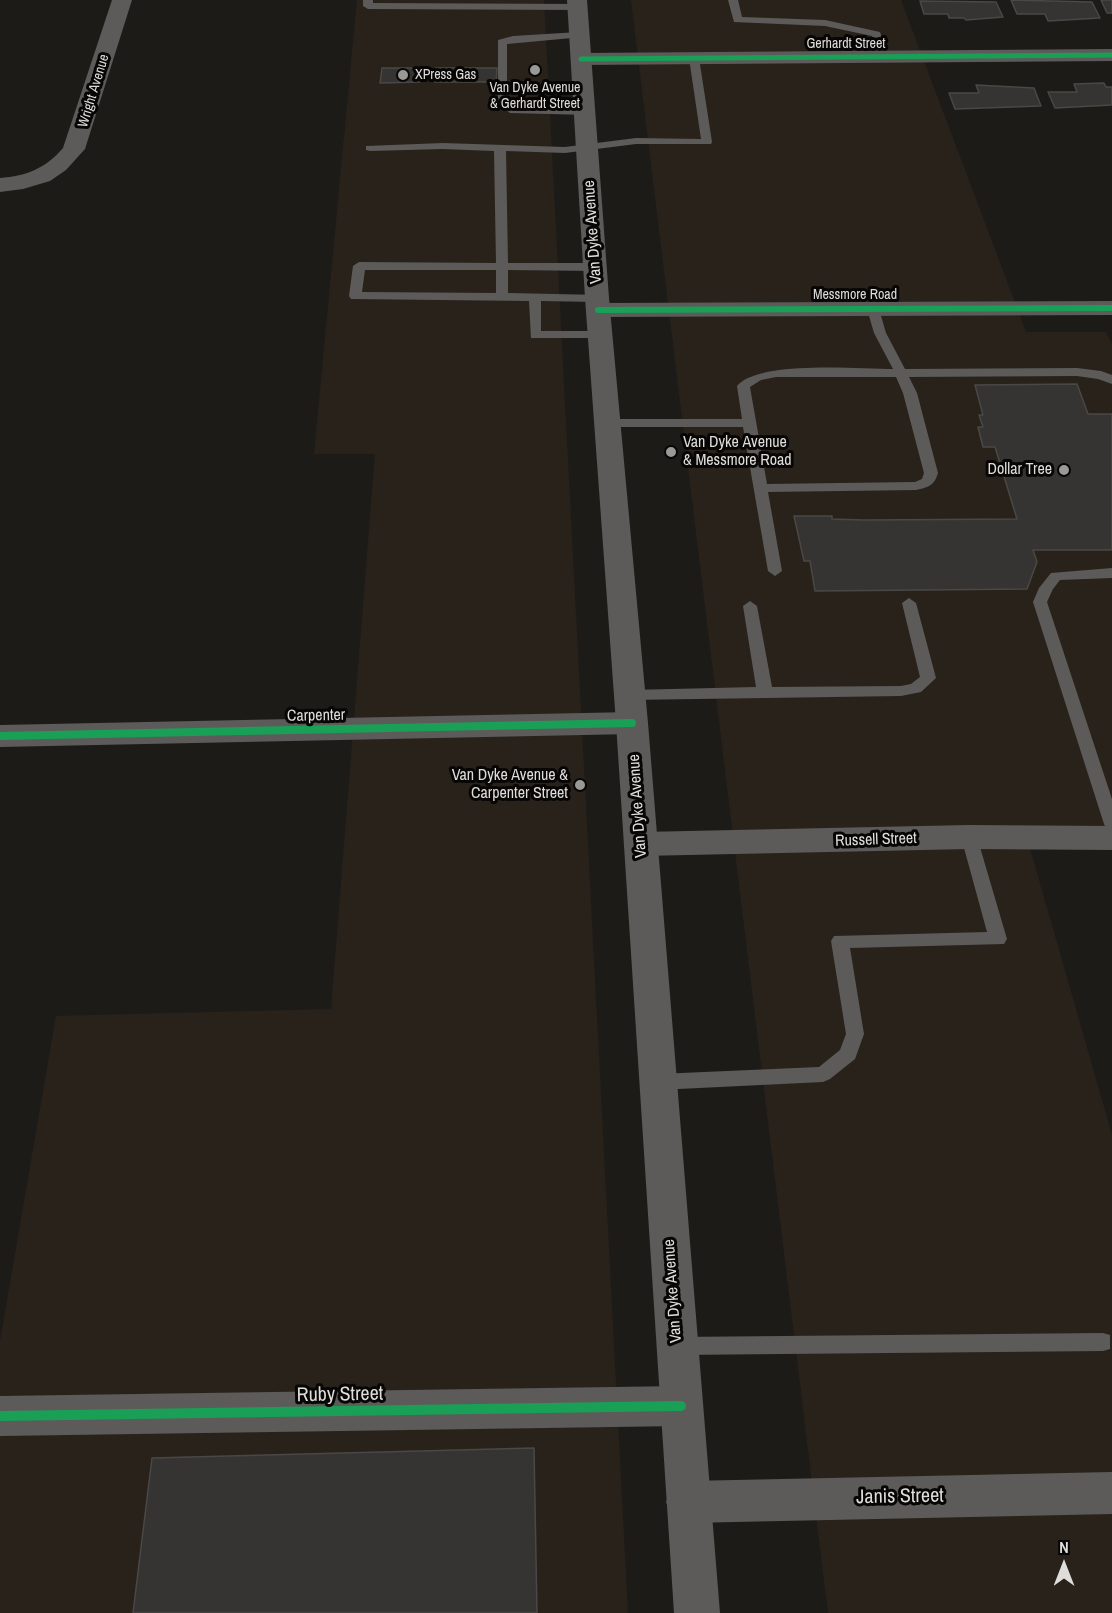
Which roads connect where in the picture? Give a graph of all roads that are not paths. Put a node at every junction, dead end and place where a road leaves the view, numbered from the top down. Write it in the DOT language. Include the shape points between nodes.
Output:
graph roads {
  1 [pos="122,0"];
  2 [pos="368,0"];
  3 [pos="733,0"];
  4 [pos="522,4"];
  5 [pos="577,4"];
  6 [pos="579,36"];
  7 [pos="1112,55"];
  8 [pos="883,57"];
  9 [pos="694,58"];
  10 [pos="581,59"];
  11 [pos="585,113"];
  12 [pos="587,147"];
  13 [pos="370,148"];
  14 [pos="500,150"];
  15 [pos="0,185"];
  16 [pos="595,267"];
  17 [pos="503,268"];
  18 [pos="502,297"];
  19 [pos="535,297"];
  20 [pos="1112,308"];
  21 [pos="873,309"];
  22 [pos="598,314"];
  23 [pos="901,373"];
  24 [pos="1112,380"];
  25 [pos="607,423"];
  26 [pos="750,423"];
  27 [pos="761,488"];
  28 [pos="775,571"];
  29 [pos="1112,573"];
  30 [pos="909,603"];
  31 [pos="750,606"];
  32 [pos="765,692"];
  33 [pos="631,709"];
  34 [pos="0,736"];
  35 [pos="1112,824"];
  36 [pos="969,837"];
  37 [pos="1112,838"];
  38 [pos="641,844"];
  39 [pos="658,1082"];
  40 [pos="1103,1342"];
  41 [pos="676,1346"];
  42 [pos="681,1406"];
  43 [pos="0,1416"];
  44 [pos="1112,1493"];
  45 [pos="688,1502"];
  46 [pos="697,1613"];
  1 -- 15 [label="street, Wright Avenue" via="74,149 50,174 20,184"];
  2 -- 4 [label="lane" via="368,6"];
  3 -- 8 [label="lane" via="738,20 844,24 869,31 876,34"];
  4 -- 5 [label="lane"];
  5 -- 6 [label="street, Van Dyke Avenue"];
  6 -- 10 [label="street, Van Dyke Avenue"];
  6 -- 11 [label="lane" via="502,42 502,102 510,111"];
  7 -- 8 [label="street, Gerhardt Street"];
  8 -- 9 [label="street, Gerhardt Street"];
  9 -- 10 [label="street, Gerhardt Street"];
  9 -- 12 [label="lane" via="708,142 636,141"];
  10 -- 11 [label="street, Van Dyke Avenue"];
  11 -- 12 [label="street, Van Dyke Avenue"];
  12 -- 14 [label="lane"];
  12 -- 16 [label="street, Van Dyke Avenue"];
  13 -- 14 [label="lane" via="443,146"];
  14 -- 17 [label="lane"];
  16 -- 17 [label="lane"];
  16 -- 22 [label="street, Van Dyke Avenue"];
  17 -- 18 [label="lane"];
  17 -- 18 [label="lane" via="359,266 355,296"];
  18 -- 19 [label="lane"];
  19 -- 22 [label="lane"];
  19 -- 22 [label="lane" via="535,335"];
  20 -- 21 [label="street, Messmore Road"];
  21 -- 22 [label="street, Messmore Road"];
  21 -- 23 [label="lane" via="880,333"];
  22 -- 25 [label="street, Van Dyke Avenue"];
  23 -- 24 [label="lane" via="1077,372"];
  23 -- 26 [label="lane" via="776,373 757,377 743,386"];
  23 -- 27 [label="lane" via="931,473 928,482 916,486"];
  25 -- 26 [label="lane"];
  25 -- 33 [label="street, Van Dyke Avenue"];
  26 -- 27 [label="lane"];
  27 -- 28 [label="lane"];
  29 -- 35 [label="lane" via="1056,576 1040,602"];
  30 -- 32 [label="lane" via="928,678 916,688 900,692"];
  31 -- 32 [label="lane"];
  32 -- 33 [label="lane"];
  33 -- 34 [label="street, Carpenter"];
  33 -- 38 [label="street, Van Dyke Avenue"];
  36 -- 37 [label="street, Russell Street"];
  36 -- 38 [label="street, Russell Street"];
  36 -- 39 [label="lane" via="998,939 840,941 855,1034 848,1054 823,1074"];
  38 -- 39 [label="street, Van Dyke Avenue"];
  39 -- 41 [label="street, Van Dyke Avenue"];
  40 -- 41 [label="lane"];
  41 -- 42 [label="street, Van Dyke Avenue"];
  42 -- 43 [label="street, Ruby Street"];
  42 -- 45 [label="street, Van Dyke Avenue"];
  44 -- 45 [label="street, Janis Street"];
  45 -- 46 [label="street, Van Dyke Avenue"];
}
